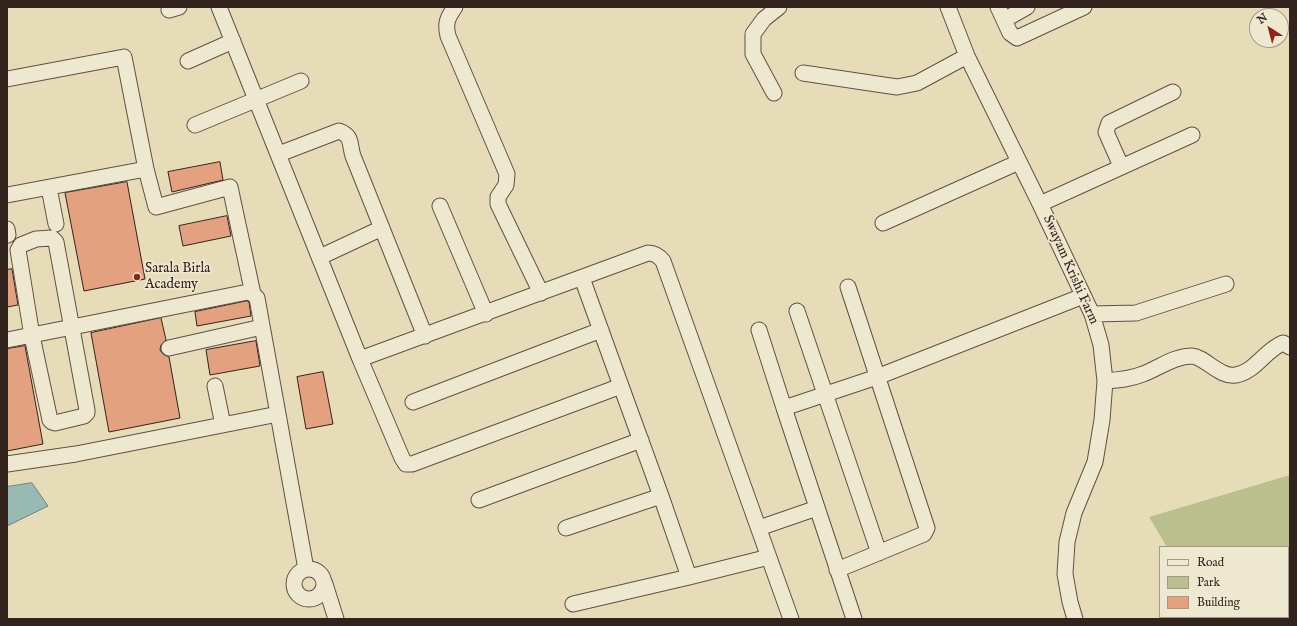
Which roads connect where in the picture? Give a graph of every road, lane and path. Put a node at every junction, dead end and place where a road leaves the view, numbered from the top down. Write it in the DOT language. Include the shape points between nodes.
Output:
graph roads {
  1 [pos="219,7"];
  2 [pos="455,7"];
  3 [pos="780,7"];
  4 [pos="948,7"];
  5 [pos="1027,7"];
  6 [pos="1084,7"];
  7 [pos="1001,14"];
  8 [pos="233,41"];
  9 [pos="967,56"];
  10 [pos="188,60"];
  11 [pos="803,73"];
  12 [pos="7,79"];
  13 [pos="301,81"];
  14 [pos="1173,92"];
  15 [pos="774,93"];
  16 [pos="257,98"];
  17 [pos="195,125"];
  18 [pos="1192,136"];
  19 [pos="279,154"];
  20 [pos="1019,162"];
  21 [pos="1121,166"];
  22 [pos="146,169"];
  23 [pos="49,188"];
  24 [pos="7,195"];
  25 [pos="1040,204"];
  26 [pos="440,206"];
  27 [pos="883,223"];
  28 [pos="56,224"];
  29 [pos="382,228"];
  30 [pos="320,257"];
  31 [pos="582,278"];
  32 [pos="1226,284"];
  33 [pos="848,287"];
  34 [pos="541,293"];
  35 [pos="253,294"];
  36 [pos="1083,296"];
  37 [pos="797,311"];
  38 [pos="486,314"];
  39 [pos="1092,314"];
  40 [pos="262,327"];
  41 [pos="71,328"];
  42 [pos="601,330"];
  43 [pos="759,330"];
  44 [pos="32,336"];
  45 [pos="425,336"];
  46 [pos="7,340"];
  47 [pos="1290,347"];
  48 [pos="170,348"];
  49 [pos="360,359"];
  50 [pos="877,377"];
  51 [pos="1104,381"];
  52 [pos="215,386"];
  53 [pos="621,386"];
  54 [pos="826,395"];
  55 [pos="413,402"];
  56 [pos="784,408"];
  57 [pos="278,414"];
  58 [pos="223,425"];
  59 [pos="641,440"];
  60 [pos="7,464"];
  61 [pos="661,496"];
  62 [pos="479,500"];
  63 [pos="817,508"];
  64 [pos="566,528"];
  65 [pos="758,528"];
  66 [pos="879,553"];
  67 [pos="769,557"];
  68 [pos="306,569"];
  69 [pos="837,570"];
  70 [pos="689,576"];
  71 [pos="325,584"];
  72 [pos="573,604"];
  73 [pos="336,619"];
  74 [pos="791,619"];
  75 [pos="854,619"];
  76 [pos="1075,619"];
  1 -- 8 [label="street"];
  2 -- 34 [label="street" via="446,26 448,36 507,174 506,185 498,197 498,204"];
  3 -- 15 [label="street" via="764,19 753,34 753,54"];
  4 -- 9 [label="street, Swayam Krishi Farm"];
  5 -- 7 [label="street"];
  6 -- 7 [label="street" via="1017,38 1010,33"];
  8 -- 10 [label="street"];
  8 -- 16 [label="street"];
  9 -- 11 [label="street" via="917,83 897,87"];
  9 -- 20 [label="street, Swayam Krishi Farm"];
  12 -- 22 [label="street" via="124,57"];
  13 -- 16 [label="street"];
  14 -- 21 [label="street" via="1109,123 1106,132"];
  16 -- 17 [label="street"];
  16 -- 19 [label="street"];
  18 -- 21 [label="street"];
  19 -- 29 [label="street" via="339,131 346,134 351,140 350,148"];
  19 -- 30 [label="street"];
  20 -- 25 [label="street, Swayam Krishi Farm"];
  20 -- 27 [label="street"];
  21 -- 25 [label="street"];
  22 -- 23 [label="street"];
  22 -- 35 [label="street" via="156,206 230,187"];
  23 -- 24 [label="street"];
  23 -- 28 [label="street"];
  25 -- 36 [label="street, Swayam Krishi Farm"];
  26 -- 38 [label="street"];
  29 -- 30 [label="street"];
  29 -- 45 [label="street"];
  30 -- 49 [label="street"];
  31 -- 34 [label="street"];
  31 -- 42 [label="street"];
  31 -- 65 [label="street" via="648,254 653,253 663,261"];
  32 -- 39 [label="street" via="1136,312"];
  33 -- 50 [label="street"];
  34 -- 38 [label="street"];
  35 -- 40 [label="street" via="257,298"];
  35 -- 41 [label="street" via="248,292"];
  36 -- 39 [label="street, Swayam Krishi Farm"];
  36 -- 50 [label="street"];
  37 -- 54 [label="street"];
  38 -- 45 [label="street"];
  39 -- 51 [label="street, Swayam Krishi Farm" via="1101,345"];
  40 -- 48 [label="street"];
  40 -- 57 [label="street"];
  41 -- 44 [label="street"];
  41 -- 44 [label="street" via="87,413 55,423 50,420"];
  41 -- 44 [label="street" via="56,242 52,238 36,239 21,245 18,250"];
  42 -- 53 [label="street"];
  42 -- 55 [label="street"];
  43 -- 56 [label="street"];
  44 -- 46 [label="street"];
  45 -- 49 [label="street"];
  47 -- 51 [label="street" via="1283,343 1275,346 1247,372 1234,375 1224,374 1193,356 1180,358 1143,374"];
  49 -- 53 [label="street" via="406,464 412,464"];
  50 -- 54 [label="street"];
  50 -- 66 [label="street" via="927,528 924,534"];
  51 -- 76 [label="street, Swayam Krishi Farm" via="1102,420 1095,462 1074,513 1067,542 1065,574"];
  52 -- 58 [label="street"];
  53 -- 59 [label="street"];
  54 -- 56 [label="street"];
  54 -- 66 [label="street"];
  56 -- 63 [label="street"];
  57 -- 58 [label="street"];
  57 -- 68 [label="street"];
  58 -- 60 [label="street" via="76,454"];
  59 -- 61 [label="street"];
  59 -- 62 [label="street"];
  61 -- 64 [label="street"];
  61 -- 70 [label="street"];
  63 -- 65 [label="street"];
  63 -- 69 [label="street"];
  65 -- 67 [label="street"];
  66 -- 69 [label="street"];
  67 -- 70 [label="street"];
  67 -- 74 [label="street"];
  68 -- 71 [label="street" via="317,571"];
  68 -- 71 [label="street" via="296,575 294,580 293,586 298,595 313,598 320,593"];
  69 -- 75 [label="street"];
  70 -- 72 [label="street"];
  71 -- 73 [label="street"];
}
